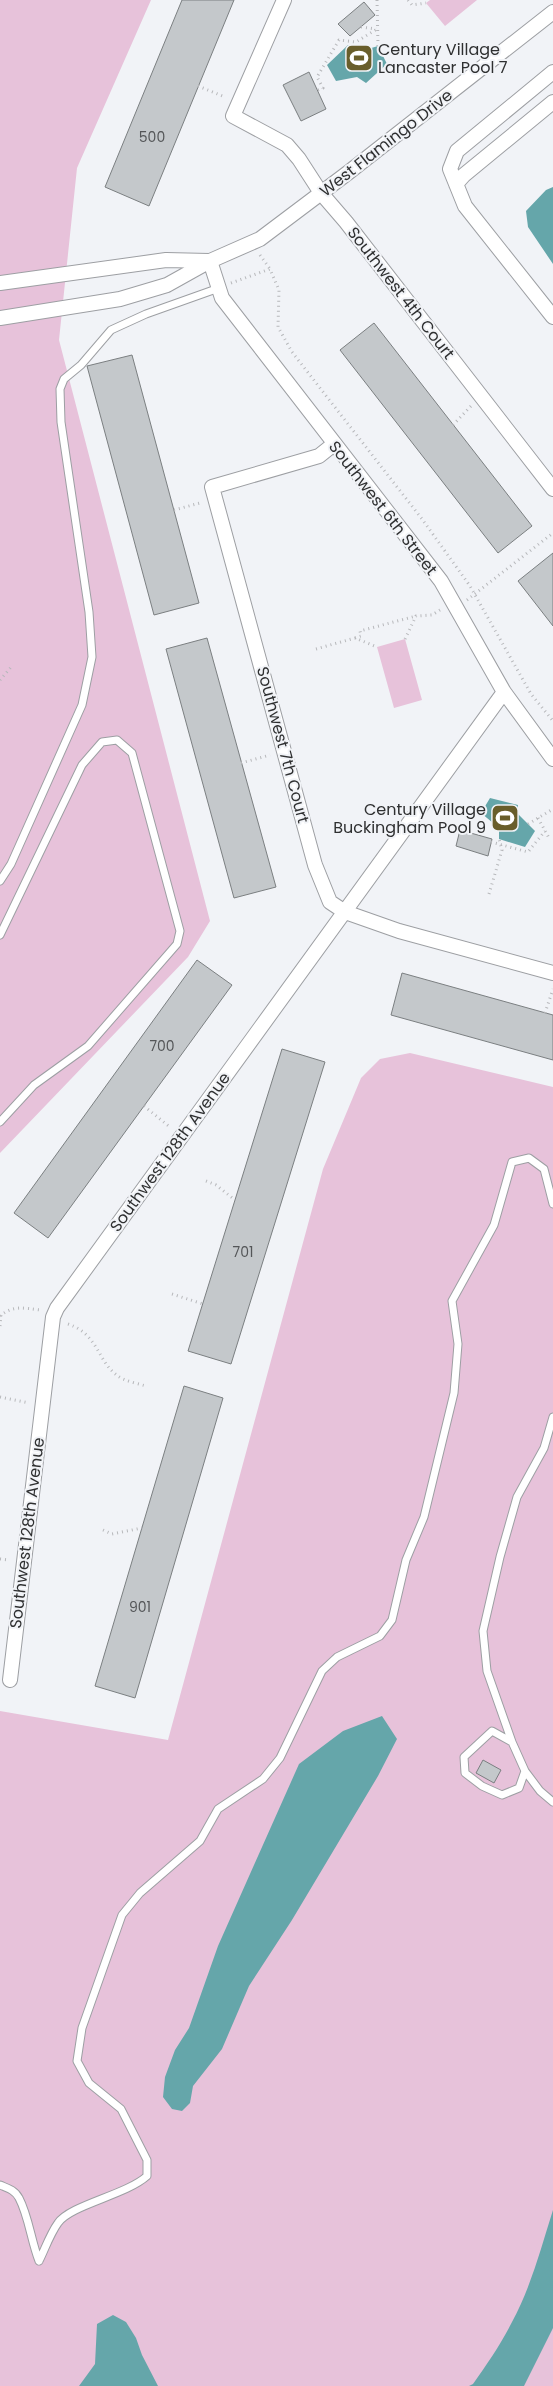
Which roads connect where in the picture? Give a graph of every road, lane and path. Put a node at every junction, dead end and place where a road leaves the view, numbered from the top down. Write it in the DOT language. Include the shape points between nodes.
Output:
graph roads {
  1 [pos="284,0"];
  2 [pos="377,0"];
  3 [pos="408,0"];
  4 [pos="426,3"];
  5 [pos="553,12"];
  6 [pos="361,27"];
  7 [pos="377,29"];
  8 [pos="378,46"];
  9 [pos="553,72"];
  10 [pos="198,86"];
  11 [pos="318,90"];
  12 [pos="553,102"];
  13 [pos="236,110"];
  14 [pos="456,184"];
  15 [pos="321,193"];
  16 [pos="259,252"];
  17 [pos="210,261"];
  18 [pos="270,269"];
  19 [pos="0,283"];
  20 [pos="219,288"];
  21 [pos="553,317"];
  22 [pos="0,318"];
  23 [pos="482,398"];
  24 [pos="453,425"];
  25 [pos="334,444"];
  26 [pos="553,489"];
  27 [pos="215,500"];
  28 [pos="174,510"];
  29 [pos="553,533"];
  30 [pos="475,595"];
  31 [pos="455,606"];
  32 [pos="416,616"];
  33 [pos="355,638"];
  34 [pos="405,640"];
  35 [pos="377,647"];
  36 [pos="316,649"];
  37 [pos="12,666"];
  38 [pos="0,680"];
  39 [pos="504,692"];
  40 [pos="553,720"];
  41 [pos="284,750"];
  42 [pos="553,759"];
  43 [pos="241,763"];
  44 [pos="553,808"];
  45 [pos="538,818"];
  46 [pos="528,824"];
  47 [pos="546,831"];
  48 [pos="550,838"];
  49 [pos="500,841"];
  50 [pos="491,842"];
  51 [pos="0,881"];
  52 [pos="489,894"];
  53 [pos="344,912"];
  54 [pos="0,935"];
  55 [pos="553,973"];
  56 [pos="553,989"];
  57 [pos="545,1013"];
  58 [pos="144,1106"];
  59 [pos="0,1122"];
  60 [pos="182,1137"];
  61 [pos="206,1181"];
  62 [pos="235,1200"];
  63 [pos="553,1204"];
  64 [pos="172,1294"];
  65 [pos="203,1304"];
  66 [pos="0,1314"];
  67 [pos="53,1318"];
  68 [pos="0,1326"];
  69 [pos="146,1386"];
  70 [pos="0,1397"];
  71 [pos="42,1407"];
  72 [pos="553,1417"];
  73 [pos="142,1528"];
  74 [pos="103,1530"];
  75 [pos="10,1680"];
  76 [pos="512,1742"];
  77 [pos="525,1771"];
  78 [pos="553,1802"];
  79 [pos="0,2185"];
  1 -- 13 [label="street"];
  2 -- 7 [label="path"];
  3 -- 4 [label="path" via="412,6"];
  5 -- 15 [label="street, West Flamingo Drive"];
  6 -- 7 [label="path"];
  7 -- 8 [label="path"];
  7 -- 11 [label="path" via="356,42 339,40 317,76 323,88"];
  9 -- 14 [label="street" via="457,151 450,169"];
  10 -- 13 [label="path"];
  12 -- 14 [label="street"];
  13 -- 15 [label="street, Southwest 4th Court" via="287,145"];
  14 -- 21 [label="street" via="465,206"];
  15 -- 17 [label="street, West Flamingo Drive" via="260,239"];
  15 -- 23 [label="street, Southwest 4th Court"];
  16 -- 18 [label="path"];
  17 -- 19 [label="street, West Flamingo Drive" via="166,260"];
  17 -- 20 [label="street, Southwest 6th Street"];
  17 -- 22 [label="street, West Flamingo Drive" via="167,284 120,299"];
  18 -- 20 [label="path"];
  18 -- 30 [label="path" via="279,290 278,327 292,352 422,519"];
  20 -- 25 [label="street, Southwest 6th Street" via="222,298"];
  20 -- 51 [label="lane" via="111,330 81,365 64,379 60,389 60,422 89,612 92,657 82,705 11,864"];
  23 -- 24 [label="path"];
  23 -- 26 [label="street, Southwest 4th Court"];
  25 -- 27 [label="street" via="319,456 212,487"];
  25 -- 31 [label="street, Southwest 6th Street" via="441,581"];
  27 -- 28 [label="path"];
  27 -- 41 [label="street, Southwest 7th Court"];
  29 -- 30 [label="path"];
  30 -- 31 [label="path"];
  30 -- 40 [label="path" via="531,694"];
  31 -- 32 [label="path" via="432,615"];
  31 -- 39 [label="street, Southwest 6th Street"];
  32 -- 33 [label="path" via="360,631 360,636"];
  32 -- 34 [label="path"];
  33 -- 35 [label="path"];
  33 -- 36 [label="path"];
  37 -- 38 [label="path"];
  39 -- 42 [label="street, Southwest 6th Street"];
  39 -- 53 [label="street, Southwest 128th Avenue"];
  41 -- 43 [label="path"];
  41 -- 53 [label="street, Southwest 7th Court" via="315,865 330,902"];
  44 -- 45 [label="path"];
  45 -- 46 [label="path"];
  45 -- 47 [label="path"];
  47 -- 48 [label="path"];
  47 -- 49 [label="path" via="528,852"];
  49 -- 50 [label="path"];
  49 -- 52 [label="path" via="502,850"];
  53 -- 55 [label="street, Southwest 7th Court"];
  53 -- 60 [label="street, Southwest 128th Avenue"];
  54 -- 59 [label="lane" via="82,765 102,742 117,740 132,753 180,931 177,944 88,1046 34,1085"];
  56 -- 57 [label="path"];
  58 -- 60 [label="path"];
  60 -- 67 [label="street, Southwest 128th Avenue" via="63,1297"];
  61 -- 62 [label="path"];
  63 -- 79 [label="lane" via="544,1169 529,1158 512,1162 494,1225 452,1301 458,1344 454,1393 424,1517 406,1560 392,1620 380,1636 337,1657 322,1671 280,1758 263,1778 218,1809 200,1841 140,1893 122,1915 82,2028 77,2062 89,2083 120,2108 147,2160 147,2176 138,2185 58,2221 40,2262 19,2197"];
  64 -- 65 [label="path"];
  66 -- 67 [label="path" via="21,1307 44,1311"];
  66 -- 68 [label="path"];
  67 -- 69 [label="path" via="81,1329 110,1368 123,1379"];
  67 -- 71 [label="street, Southwest 128th Avenue"];
  70 -- 71 [label="path"];
  71 -- 75 [label="street, Southwest 128th Avenue"];
  72 -- 76 [label="lane" via="544,1448 518,1497 483,1631 487,1671"];
  73 -- 74 [label="path" via="112,1534"];
  76 -- 77 [label="lane"];
  76 -- 77 [label="lane" via="492,1731 464,1757 465,1773 502,1795 519,1788"];
  77 -- 78 [label="lane" via="540,1792"];
}
